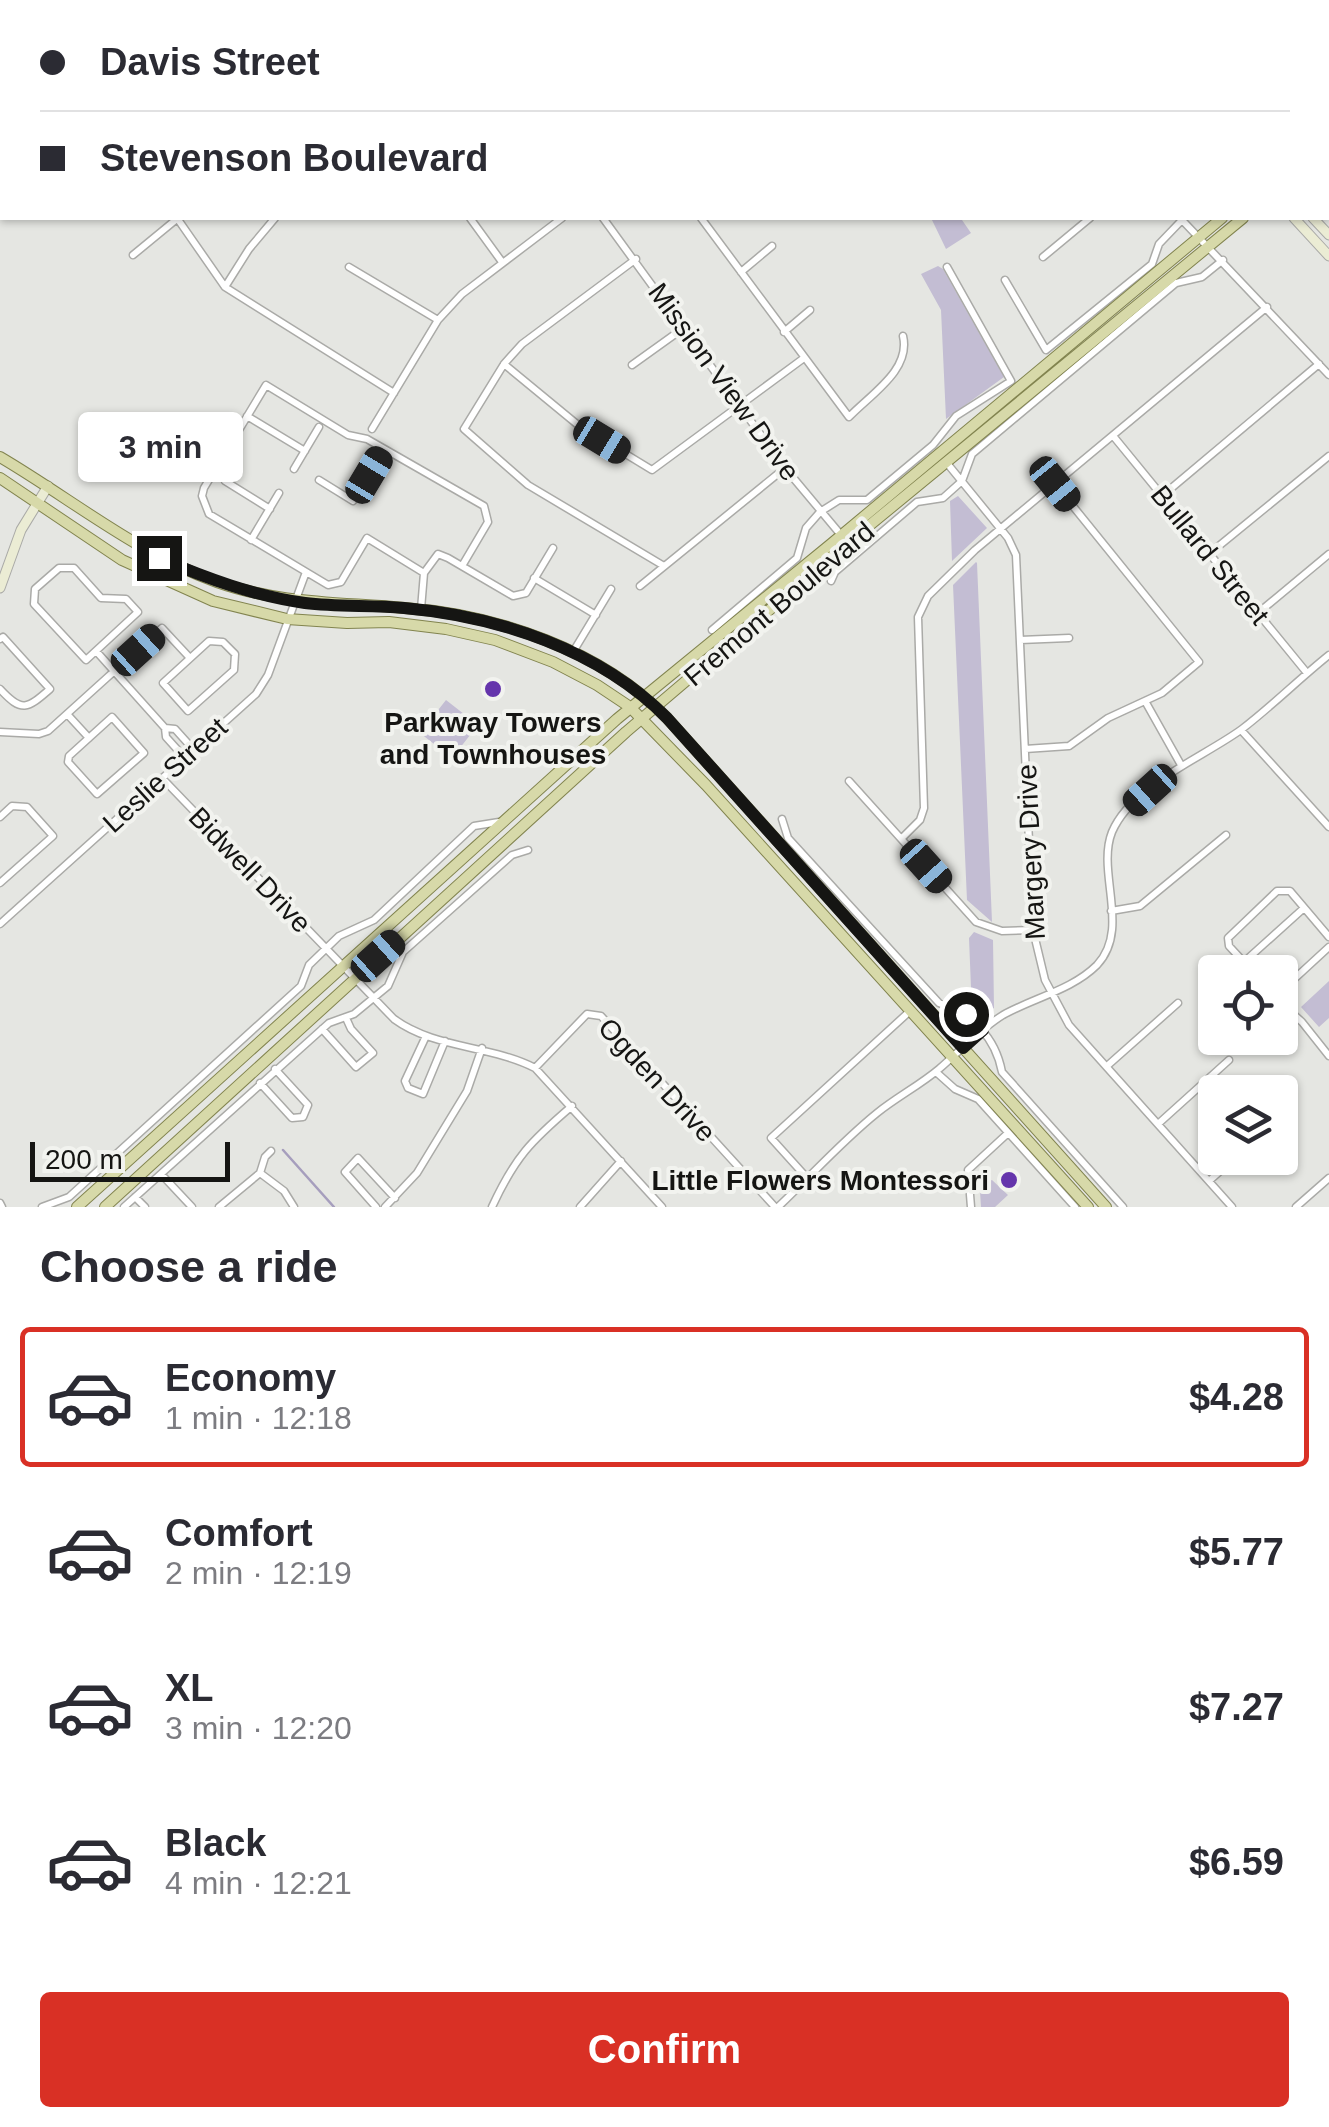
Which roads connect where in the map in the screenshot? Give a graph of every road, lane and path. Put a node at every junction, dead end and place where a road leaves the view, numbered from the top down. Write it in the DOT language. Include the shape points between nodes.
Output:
graph roads {
  1 [pos="176,220"];
  2 [pos="179,220"];
  3 [pos="273,220"];
  4 [pos="471,220"];
  5 [pos="559,220"];
  6 [pos="605,220"];
  7 [pos="702,220"];
  8 [pos="1088,220"];
  9 [pos="1179,220"];
  10 [pos="1181,220"];
  11 [pos="1219,220"];
  12 [pos="1241,220"];
  13 [pos="1296,220"];
  14 [pos="1199,236"];
  15 [pos="772,246"];
  16 [pos="1209,246"];
  17 [pos="133,255"];
  18 [pos="1329,256"];
  19 [pos="1043,257"];
  20 [pos="636,259"];
  21 [pos="1222,260"];
  22 [pos="502,262"];
  23 [pos="350,267"];
  24 [pos="947,267"];
  25 [pos="740,272"];
  26 [pos="1005,280"];
  27 [pos="225,287"];
  28 [pos="1267,307"];
  29 [pos="810,310"];
  30 [pos="438,320"];
  31 [pos="684,327"];
  32 [pos="784,332"];
  33 [pos="903,336"];
  34 [pos="804,358"];
  35 [pos="504,364"];
  36 [pos="1320,364"];
  37 [pos="632,365"];
  38 [pos="1329,374"];
  39 [pos="394,393"];
  40 [pos="742,405"];
  41 [pos="247,416"];
  42 [pos="319,427"];
  43 [pos="372,428"];
  44 [pos="1114,437"];
  45 [pos="384,449"];
  46 [pos="304,451"];
  47 [pos="939,454"];
  48 [pos="1329,456"];
  49 [pos="0,457"];
  50 [pos="947,464"];
  51 [pos="785,468"];
  52 [pos="294,470"];
  53 [pos="0,478"];
  54 [pos="319,480"];
  55 [pos="225,482"];
  56 [pos="962,482"];
  57 [pos="1055,484"];
  58 [pos="48,486"];
  59 [pos="279,493"];
  60 [pos="1162,496"];
  61 [pos="38,502"];
  62 [pos="270,509"];
  63 [pos="820,512"];
  64 [pos="1000,530"];
  65 [pos="844,539"];
  66 [pos="251,540"];
  67 [pos="553,548"];
  68 [pos="1209,554"];
  69 [pos="1329,554"];
  70 [pos="462,566"];
  71 [pos="664,566"];
  72 [pos="306,572"];
  73 [pos="424,573"];
  74 [pos="534,578"];
  75 [pos="830,580"];
  76 [pos="640,586"];
  77 [pos="0,588"];
  78 [pos="612,589"];
  79 [pos="294,601"];
  80 [pos="421,609"];
  81 [pos="1258,614"];
  82 [pos="596,615"];
  83 [pos="287,619"];
  84 [pos="712,630"];
  85 [pos="1069,638"];
  86 [pos="0,639"];
  87 [pos="1020,640"];
  88 [pos="96,651"];
  89 [pos="572,653"];
  90 [pos="1329,655"];
  91 [pos="190,658"];
  92 [pos="114,671"];
  93 [pos="1307,673"];
  94 [pos="0,691"];
  95 [pos="644,697"];
  96 [pos="1145,701"];
  97 [pos="656,707"];
  98 [pos="630,708"];
  99 [pos="67,714"];
  100 [pos="643,718"];
  101 [pos="166,728"];
  102 [pos="1241,730"];
  103 [pos="0,732"];
  104 [pos="89,738"];
  105 [pos="193,749"];
  106 [pos="1024,749"];
  107 [pos="184,757"];
  108 [pos="1181,766"];
  109 [pos="162,778"];
  110 [pos="849,781"];
  111 [pos="0,817"];
  112 [pos="782,819"];
  113 [pos="505,821"];
  114 [pos="1329,828"];
  115 [pos="1226,835"];
  116 [pos="902,838"];
  117 [pos="528,850"];
  118 [pos="0,884"];
  119 [pos="1304,908"];
  120 [pos="1111,911"];
  121 [pos="0,924"];
  122 [pos="1033,930"];
  123 [pos="1329,936"];
  124 [pos="1329,947"];
  125 [pos="325,948"];
  126 [pos="1237,955"];
  127 [pos="1252,955"];
  128 [pos="344,968"];
  129 [pos="1298,975"];
  130 [pos="353,979"];
  131 [pos="1050,993"];
  132 [pos="373,999"];
  133 [pos="1178,1003"];
  134 [pos="912,1010"];
  135 [pos="346,1018"];
  136 [pos="1298,1018"];
  137 [pos="322,1030"];
  138 [pos="983,1030"];
  139 [pos="426,1036"];
  140 [pos="445,1042"];
  141 [pos="482,1048"];
  142 [pos="963,1048"];
  143 [pos="1329,1055"];
  144 [pos="953,1056"];
  145 [pos="1229,1060"];
  146 [pos="1106,1066"];
  147 [pos="536,1068"];
  148 [pos="276,1069"];
  149 [pos="936,1072"];
  150 [pos="260,1083"];
  151 [pos="572,1106"];
  152 [pos="1158,1124"];
  153 [pos="1007,1134"];
  154 [pos="271,1150"];
  155 [pos="621,1161"];
  156 [pos="260,1173"];
  157 [pos="161,1174"];
  158 [pos="1216,1175"];
  159 [pos="1329,1178"];
  160 [pos="808,1179"];
  161 [pos="1209,1181"];
  162 [pos="135,1197"];
  163 [pos="396,1198"];
  164 [pos="388,1206"];
  165 [pos="42,1207"];
  166 [pos="77,1207"];
  167 [pos="105,1207"];
  168 [pos="124,1207"];
  169 [pos="145,1207"];
  170 [pos="192,1207"];
  171 [pos="219,1207"];
  172 [pos="294,1207"];
  173 [pos="376,1207"];
  174 [pos="492,1207"];
  175 [pos="580,1207"];
  176 [pos="662,1207"];
  177 [pos="776,1207"];
  178 [pos="971,1207"];
  179 [pos="1074,1207"];
  180 [pos="1088,1207"];
  181 [pos="1106,1207"];
  182 [pos="1124,1207"];
  183 [pos="1232,1207"];
  184 [pos="1296,1207"];
  1 -- 17 [label="street"];
  2 -- 27 [label="street"];
  3 -- 27 [label="street"];
  4 -- 22 [label="street"];
  5 -- 22 [label="street"];
  6 -- 20 [label="street, Mission View Drive"];
  7 -- 25 [label="street"];
  8 -- 19 [label="street"];
  9 -- 26 [label="street" via="1152,264 1046,350"];
  10 -- 14 [label="street"];
  11 -- 14 [label="main road, Fremont Boulevard"];
  12 -- 16 [label="main road, Fremont Boulevard"];
  13 -- 18 [label="street"];
  14 -- 16 [label="street"];
  14 -- 47 [label="main road, Fremont Boulevard"];
  15 -- 25 [label="street"];
  16 -- 21 [label="street"];
  16 -- 50 [label="main road, Fremont Boulevard"];
  20 -- 31 [label="street, Mission View Drive"];
  20 -- 35 [label="street"];
  21 -- 28 [label="street"];
  21 -- 56 [label="street" via="1202,277 1176,283 972,454"];
  22 -- 30 [label="street"];
  23 -- 30 [label="street"];
  24 -- 63 [label="street, Fremont Boulevard" via="1012,381 956,416 867,500 839,500"];
  25 -- 32 [label="street"];
  27 -- 39 [label="street"];
  28 -- 36 [label="street"];
  28 -- 44 [label="street"];
  29 -- 32 [label="street"];
  30 -- 39 [label="street"];
  31 -- 37 [label="street"];
  31 -- 40 [label="street, Mission View Drive"];
  32 -- 34 [label="street"];
  33 -- 34 [label="street" via="900,365 849,417"];
  34 -- 40 [label="street"];
  35 -- 40 [label="street" via="578,426 652,470"];
  35 -- 71 [label="street" via="464,429 528,485"];
  36 -- 38 [label="street"];
  36 -- 60 [label="street"];
  39 -- 43 [label="street"];
  40 -- 51 [label="street, Mission View Drive"];
  41 -- 45 [label="street" via="266,385"];
  41 -- 46 [label="street"];
  41 -- 66 [label="street" via="202,496 209,514"];
  42 -- 46 [label="street"];
  44 -- 57 [label="street"];
  44 -- 60 [label="street, Bullard Street"];
  45 -- 54 [label="street" via="354,501"];
  45 -- 70 [label="street" via="484,506 488,522"];
  46 -- 52 [label="street"];
  47 -- 50 [label="street, Margery Drive"];
  47 -- 65 [label="main road, Fremont Boulevard"];
  48 -- 68 [label="street"];
  49 -- 58 [label="main road"];
  50 -- 56 [label="street, Margery Drive"];
  50 -- 65 [label="main road, Fremont Boulevard"];
  51 -- 63 [label="street, Mission View Drive"];
  51 -- 71 [label="street"];
  53 -- 61 [label="main road"];
  55 -- 62 [label="street"];
  56 -- 64 [label="street, Margery Drive"];
  56 -- 75 [label="street, Fremont Boulevard" via="942,498 917,502"];
  57 -- 64 [label="street"];
  57 -- 96 [label="street" via="1199,662"];
  58 -- 61 [label="street"];
  58 -- 79 [label="main road" via="159,558 219,583"];
  59 -- 62 [label="street"];
  60 -- 68 [label="street, Bullard Street"];
  61 -- 77 [label="street"];
  61 -- 83 [label="main road" via="151,575"];
  62 -- 66 [label="street"];
  63 -- 65 [label="street, Mission View Drive"];
  63 -- 84 [label="street, Fremont Boulevard" via="806,528 797,558"];
  64 -- 87 [label="street, Margery Drive" via="1016,556"];
  64 -- 116 [label="street" via="928,596 918,616 924,808"];
  65 -- 95 [label="main road, Fremont Boulevard"];
  65 -- 97 [label="main road, Fremont Boulevard"];
  66 -- 72 [label="street"];
  67 -- 74 [label="street"];
  68 -- 81 [label="street, Bullard Street"];
  69 -- 81 [label="street"];
  70 -- 73 [label="street" via="438,554"];
  70 -- 74 [label="street" via="512,596 526,593"];
  71 -- 76 [label="street"];
  72 -- 73 [label="street" via="328,586 341,582 367,538"];
  72 -- 79 [label="street, Leslie Street"];
  73 -- 80 [label="street"];
  74 -- 82 [label="street"];
  78 -- 82 [label="street"];
  79 -- 80 [label="main road"];
  79 -- 83 [label="street, Leslie Street"];
  80 -- 89 [label="main road" via="502,626"];
  81 -- 93 [label="street, Bullard Street"];
  82 -- 89 [label="street"];
  83 -- 98 [label="main road" via="403,623 474,635 556,663"];
  83 -- 105 [label="street, Leslie Street" via="262,685"];
  85 -- 87 [label="street"];
  86 -- 94 [label="street" via="50,689 22,706"];
  87 -- 106 [label="street, Margery Drive"];
  88 -- 88 [label="street" via="138,612 126,599 100,598 74,568 59,568 35,589 34,604 86,660"];
  88 -- 92 [label="street"];
  89 -- 95 [label="main road"];
  90 -- 93 [label="street"];
  91 -- 91 [label="street" via="162,683 188,712 234,670 235,654 223,642 209,641"];
  91 -- 92 [label="street" via="162,628"];
  92 -- 99 [label="street"];
  92 -- 101 [label="street"];
  93 -- 102 [label="street"];
  95 -- 97 [label="main road"];
  95 -- 98 [label="main road, Fremont Boulevard"];
  96 -- 106 [label="street" via="1068,746"];
  96 -- 108 [label="street"];
  97 -- 100 [label="main road, Fremont Boulevard"];
  97 -- 142 [label="main road"];
  98 -- 100 [label="main road"];
  98 -- 113 [label="main road, Fremont Boulevard"];
  99 -- 103 [label="street" via="39,734"];
  99 -- 104 [label="street"];
  100 -- 130 [label="main road, Fremont Boulevard"];
  100 -- 134 [label="main road"];
  101 -- 105 [label="street"];
  101 -- 107 [label="street"];
  102 -- 108 [label="street"];
  102 -- 114 [label="street"];
  104 -- 104 [label="street" via="68,762 98,794 144,753 112,717"];
  105 -- 107 [label="street, Leslie Street"];
  106 -- 122 [label="street, Margery Drive"];
  107 -- 109 [label="street, Leslie Street"];
  108 -- 120 [label="street" via="1113,830"];
  109 -- 121 [label="street, Leslie Street"];
  109 -- 125 [label="street, Bidwell Drive"];
  110 -- 116 [label="street"];
  111 -- 118 [label="street" via="12,806 27,807 53,836"];
  112 -- 138 [label="street" via="788,838 940,1003"];
  113 -- 125 [label="street, Fremont Boulevard" via="474,826 374,920"];
  113 -- 128 [label="main road, Fremont Boulevard"];
  115 -- 120 [label="street" via="1140,906"];
  116 -- 122 [label="street" via="976,922 1002,931"];
  117 -- 132 [label="street" via="512,855 402,952 388,986"];
  119 -- 123 [label="street"];
  119 -- 126 [label="street" via="1282,890 1228,938"];
  119 -- 127 [label="street"];
  120 -- 131 [label="street" via="1103,957"];
  122 -- 131 [label="street, Margery Drive"];
  124 -- 129 [label="street"];
  125 -- 128 [label="street, Bidwell Drive"];
  125 -- 165 [label="street, Fremont Boulevard" via="301,986 252,1031 69,1197"];
  128 -- 130 [label="street, Bidwell Drive"];
  128 -- 166 [label="main road, Fremont Boulevard"];
  130 -- 132 [label="street, Bidwell Drive"];
  130 -- 167 [label="main road, Fremont Boulevard"];
  131 -- 138 [label="street"];
  131 -- 146 [label="street, Margery Drive"];
  132 -- 135 [label="street"];
  132 -- 139 [label="street, Bidwell Drive" via="408,1030"];
  133 -- 146 [label="street"];
  134 -- 144 [label="main road"];
  134 -- 160 [label="street" via="771,1138"];
  135 -- 137 [label="street"];
  135 -- 137 [label="street" via="373,1053 356,1067"];
  136 -- 143 [label="street"];
  137 -- 148 [label="street"];
  138 -- 142 [label="street"];
  138 -- 182 [label="street" via="998,1050 1002,1072"];
  139 -- 140 [label="street, Bidwell Drive"];
  139 -- 140 [label="street" via="405,1082 423,1094"];
  140 -- 141 [label="street, Bidwell Drive"];
  141 -- 147 [label="street, Bidwell Drive"];
  141 -- 163 [label="street" via="467,1091"];
  142 -- 144 [label="street"];
  142 -- 181 [label="main road"];
  144 -- 149 [label="street"];
  144 -- 180 [label="main road"];
  145 -- 152 [label="street"];
  146 -- 152 [label="street, Margery Drive"];
  147 -- 151 [label="street, Bidwell Drive"];
  147 -- 177 [label="street, Ogden Drive" via="586,1014 601,1016"];
  148 -- 150 [label="street"];
  148 -- 150 [label="street" via="308,1105 303,1116 292,1118"];
  149 -- 153 [label="street" via="978,1099"];
  149 -- 160 [label="street" via="879,1112"];
  150 -- 157 [label="street"];
  151 -- 155 [label="street, Bidwell Drive"];
  151 -- 174 [label="street" via="528,1143"];
  152 -- 161 [label="street, Margery Drive"];
  153 -- 178 [label="street" via="968,1170"];
  153 -- 179 [label="street"];
  154 -- 156 [label="street"];
  155 -- 175 [label="street"];
  155 -- 176 [label="street, Bidwell Drive"];
  156 -- 171 [label="street"];
  156 -- 172 [label="street"];
  157 -- 162 [label="street"];
  157 -- 170 [label="street"];
  158 -- 161 [label="street"];
  159 -- 184 [label="street"];
  160 -- 177 [label="street"];
  161 -- 183 [label="street, Margery Drive"];
  162 -- 168 [label="street"];
  162 -- 169 [label="street"];
  163 -- 164 [label="street"];
  163 -- 173 [label="street" via="358,1158 345,1172"];
}
